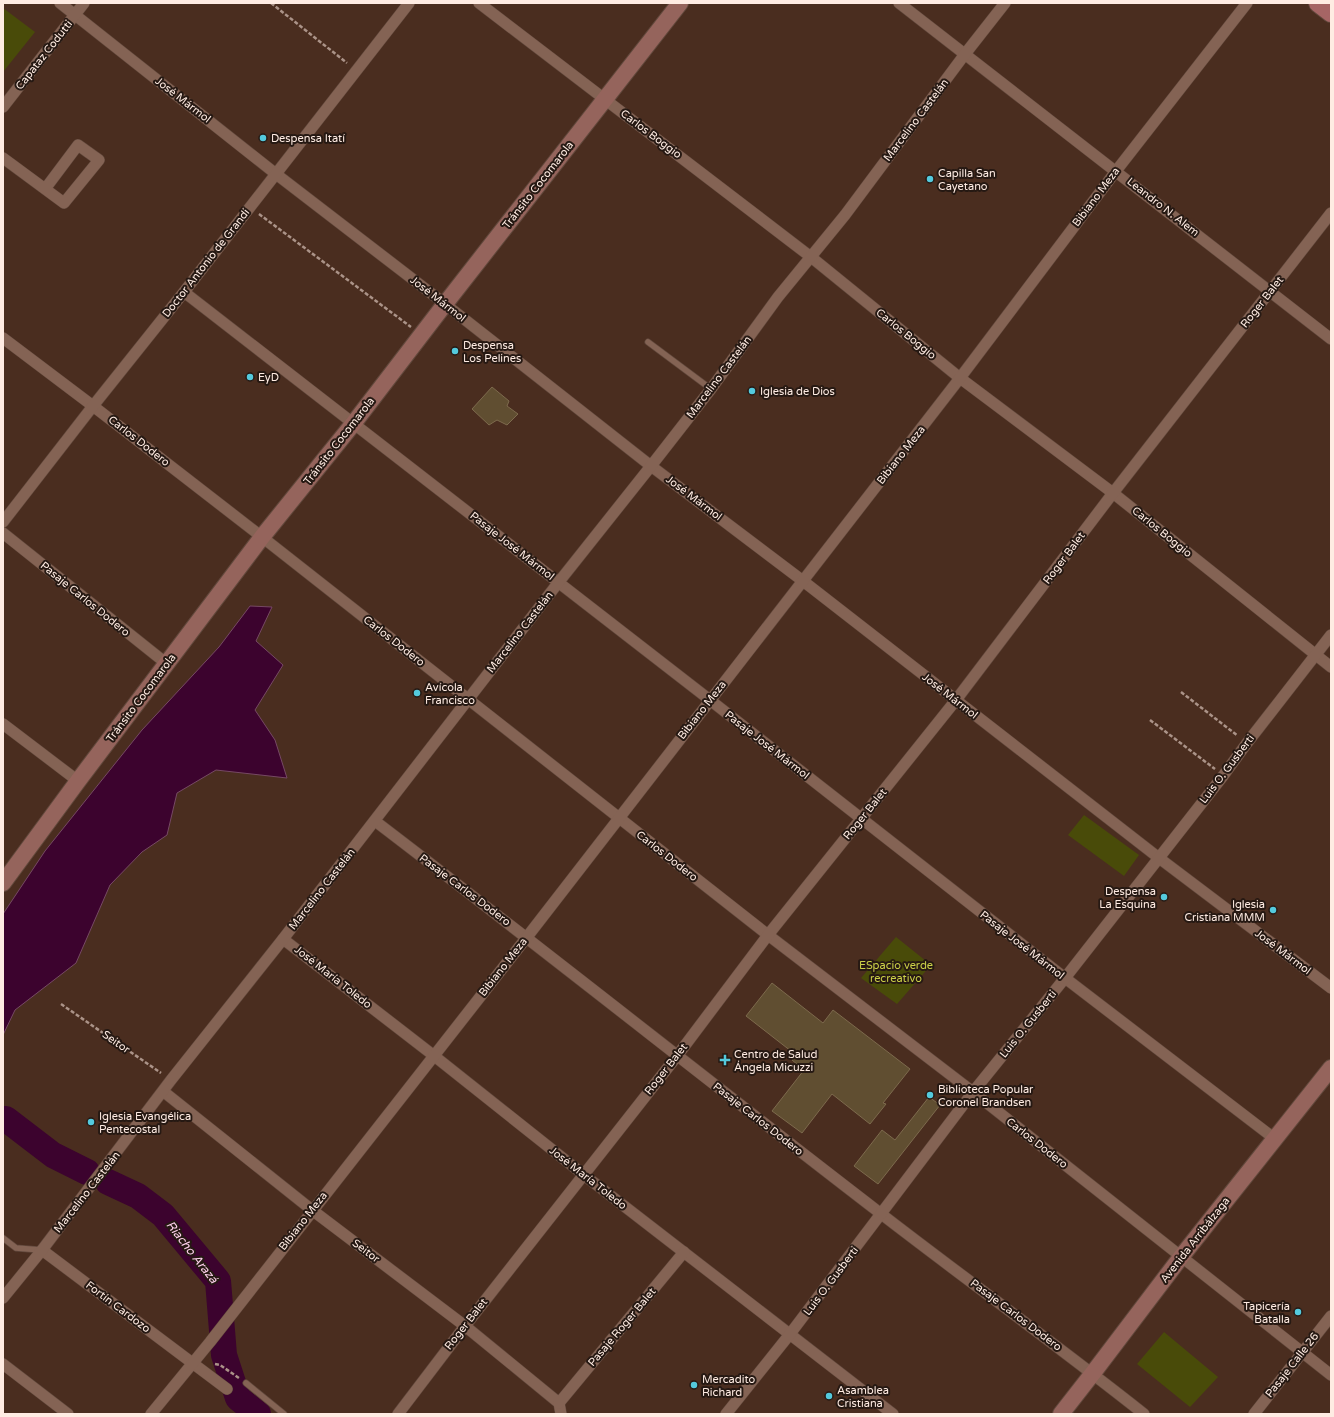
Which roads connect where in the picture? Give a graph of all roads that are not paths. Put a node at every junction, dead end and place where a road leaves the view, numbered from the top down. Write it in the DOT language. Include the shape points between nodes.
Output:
graph roads {
  1 [pos="60,3"];
  2 [pos="84,3"];
  3 [pos="409,3"];
  4 [pos="479,3"];
  5 [pos="680,3"];
  6 [pos="898,3"];
  7 [pos="1005,3"];
  8 [pos="1247,3"];
  9 [pos="1318,3"];
  10 [pos="1331,13"];
  11 [pos="75,15"];
  12 [pos="965,54"];
  13 [pos="605,100"];
  14 [pos="3,107"];
  15 [pos="3,158"];
  16 [pos="1116,171"];
  17 [pos="276,174"];
  18 [pos="45,189"];
  19 [pos="1331,213"];
  20 [pos="811,257"];
  21 [pos="1270,291"];
  22 [pos="184,292"];
  23 [pos="444,304"];
  24 [pos="3,338"];
  25 [pos="1331,339"];
  26 [pos="648,342"];
  27 [pos="960,378"];
  28 [pos="710,389"];
  29 [pos="93,406"];
  30 [pos="353,424"];
  31 [pos="651,466"];
  32 [pos="1113,493"];
  33 [pos="3,522"];
  34 [pos="3,533"];
  35 [pos="262,537"];
  36 [pos="803,581"];
  37 [pos="558,582"];
  38 [pos="1331,636"];
  39 [pos="1316,655"];
  40 [pos="167,664"];
  41 [pos="1331,667"];
  42 [pos="468,699"];
  43 [pos="710,700"];
  44 [pos="956,700"];
  45 [pos="3,724"];
  46 [pos="78,781"];
  47 [pos="618,818"];
  48 [pos="862,819"];
  49 [pos="375,821"];
  50 [pos="1159,858"];
  51 [pos="3,883"];
  52 [pos="768,935"];
  53 [pos="527,937"];
  54 [pos="283,939"];
  55 [pos="1065,978"];
  56 [pos="1331,988"];
  57 [pos="433,1056"];
  58 [pos="677,1056"];
  59 [pos="1331,1068"];
  60 [pos="164,1092"];
  61 [pos="973,1092"];
  62 [pos="1275,1139"];
  63 [pos="584,1175"];
  64 [pos="312,1210"];
  65 [pos="882,1214"];
  66 [pos="3,1238"];
  67 [pos="42,1250"];
  68 [pos="684,1252"];
  69 [pos="1180,1257"];
  70 [pos="3,1298"];
  71 [pos="1331,1316"];
  72 [pos="465,1326"];
  73 [pos="790,1334"];
  74 [pos="1303,1352"];
  75 [pos="192,1362"];
  76 [pos="3,1364"];
  77 [pos="1093,1373"];
  78 [pos="1331,1375"];
  79 [pos="246,1383"];
  80 [pos="227,1389"];
  81 [pos="560,1408"];
  82 [pos="887,1412"];
  83 [pos="68,1414"];
  84 [pos="151,1414"];
  85 [pos="284,1414"];
  86 [pos="398,1414"];
  87 [pos="726,1414"];
  88 [pos="1061,1414"];
  89 [pos="1144,1414"];
  90 [pos="1254,1414"];
  1 -- 11 [label="street, José Mármol"];
  2 -- 11 [label="street, Capataz Codutti"];
  3 -- 17 [label="street, Doctor Antonio de Grandi"];
  4 -- 13 [label="street, Carlos Boggio"];
  5 -- 13 [label="street, Tránsito Cocomarola"];
  6 -- 12 [label="street, Leandro N. Alem"];
  7 -- 12 [label="street, Marcelino Castelán"];
  8 -- 16 [label="street, Bibiano Meza"];
  9 -- 10 [label="main road"];
  11 -- 14 [label="street, Capataz Codutti"];
  11 -- 17 [label="street, José Mármol"];
  12 -- 16 [label="street, Leandro N. Alem"];
  12 -- 20 [label="street, Marcelino Castelán"];
  13 -- 20 [label="street, Carlos Boggio"];
  13 -- 23 [label="street, Tránsito Cocomarola"];
  15 -- 18 [label="street"];
  16 -- 21 [label="street, Leandro N. Alem"];
  16 -- 27 [label="street, Bibiano Meza"];
  17 -- 22 [label="street, Doctor Antonio de Grandi"];
  17 -- 23 [label="street, José Mármol"];
  18 -- 18 [label="street" via="64,203 99,160 78,144"];
  19 -- 21 [label="street, Roger Balet"];
  20 -- 27 [label="street, Carlos Boggio"];
  20 -- 28 [label="street, Marcelino Castelán"];
  21 -- 25 [label="street, Leandro N. Alem"];
  21 -- 32 [label="street, Roger Balet"];
  22 -- 29 [label="street, Doctor Antonio de Grandi"];
  22 -- 30 [label="street, Pasaje José Mármol"];
  23 -- 30 [label="street, Tránsito Cocomarola"];
  23 -- 31 [label="street, José Mármol"];
  24 -- 29 [label="street, Carlos Dodero"];
  26 -- 28 [label="lane"];
  27 -- 32 [label="street, Carlos Boggio"];
  27 -- 36 [label="street, Bibiano Meza"];
  28 -- 31 [label="street, Marcelino Castelán"];
  29 -- 33 [label="street, Doctor Antonio de Grandi"];
  29 -- 35 [label="street, Carlos Dodero"];
  30 -- 35 [label="street, Tránsito Cocomarola"];
  30 -- 37 [label="street, Pasaje José Mármol"];
  31 -- 36 [label="street, José Mármol"];
  31 -- 37 [label="street, Marcelino Castelán"];
  32 -- 39 [label="street, Carlos Boggio"];
  32 -- 44 [label="street, Roger Balet"];
  34 -- 40 [label="street, Pasaje Carlos Dodero"];
  35 -- 40 [label="street, Tránsito Cocomarola"];
  35 -- 42 [label="street, Carlos Dodero"];
  36 -- 43 [label="street, Bibiano Meza"];
  36 -- 44 [label="street, José Mármol"];
  37 -- 42 [label="street, Marcelino Castelán"];
  37 -- 43 [label="street, Pasaje José Mármol"];
  38 -- 39 [label="street, Luis O. Gusberti"];
  39 -- 41 [label="street, Carlos Boggio"];
  39 -- 50 [label="street, Luis O. Gusberti"];
  40 -- 46 [label="street, Tránsito Cocomarola"];
  42 -- 47 [label="street, Carlos Dodero"];
  42 -- 49 [label="street, Marcelino Castelán"];
  43 -- 47 [label="street, Bibiano Meza"];
  43 -- 48 [label="street, Pasaje José Mármol"];
  44 -- 48 [label="street, Roger Balet"];
  44 -- 50 [label="street, José Mármol"];
  45 -- 46 [label="street"];
  46 -- 51 [label="street, Tránsito Cocomarola"];
  47 -- 52 [label="street, Carlos Dodero"];
  47 -- 53 [label="street, Bibiano Meza"];
  48 -- 52 [label="street, Roger Balet"];
  48 -- 55 [label="street, Pasaje José Mármol"];
  49 -- 53 [label="street, Pasaje Carlos Dodero"];
  49 -- 54 [label="street, Marcelino Castelán"];
  50 -- 55 [label="street, Luis O. Gusberti"];
  50 -- 56 [label="street, José Mármol"];
  52 -- 58 [label="street, Roger Balet"];
  52 -- 61 [label="street, Carlos Dodero"];
  53 -- 57 [label="street, Bibiano Meza"];
  53 -- 58 [label="street, Pasaje Carlos Dodero"];
  54 -- 57 [label="street, José María Toledo"];
  54 -- 60 [label="street, Marcelino Castelán"];
  55 -- 61 [label="street, Luis O. Gusberti"];
  55 -- 62 [label="street, Pasaje José Mármol"];
  57 -- 63 [label="street, José María Toledo"];
  57 -- 64 [label="street, Bibiano Meza"];
  58 -- 63 [label="street, Roger Balet"];
  58 -- 65 [label="street, Pasaje Carlos Dodero"];
  59 -- 62 [label="street, Avenida Arribálzaga"];
  60 -- 64 [label="street, Seitor"];
  60 -- 67 [label="street, Marcelino Castelán"];
  61 -- 65 [label="street, Luis O. Gusberti"];
  61 -- 69 [label="street, Carlos Dodero"];
  62 -- 69 [label="street, Avenida Arribálzaga"];
  63 -- 68 [label="street, José María Toledo"];
  63 -- 72 [label="street, Roger Balet"];
  64 -- 72 [label="street, Seitor"];
  64 -- 75 [label="street, Bibiano Meza"];
  65 -- 73 [label="street, Luis O. Gusberti"];
  65 -- 77 [label="street, Pasaje Carlos Dodero"];
  66 -- 67 [label="lane" via="16,1248"];
  67 -- 70 [label="street, Marcelino Castelán"];
  67 -- 75 [label="street, Fortín Cardozo"];
  68 -- 73 [label="street, José María Toledo"];
  68 -- 81 [label="street, Pasaje Roger Balet"];
  69 -- 74 [label="street, Carlos Dodero"];
  69 -- 77 [label="street, Avenida Arribálzaga"];
  71 -- 74 [label="street, Pasaje Calle 26"];
  72 -- 81 [label="street, Seitor"];
  72 -- 86 [label="street, Roger Balet"];
  73 -- 82 [label="street, José María Toledo"];
  73 -- 87 [label="street, Luis O. Gusberti"];
  74 -- 78 [label="street, Carlos Dodero"];
  74 -- 90 [label="street, Pasaje Calle 26"];
  75 -- 80 [label="street, Fortín Cardozo"];
  75 -- 84 [label="street, Bibiano Meza"];
  76 -- 83 [label="street"];
  77 -- 88 [label="street, Avenida Arribálzaga"];
  77 -- 89 [label="street, Pasaje Carlos Dodero"];
  79 -- 85 [label="lane"];
}
